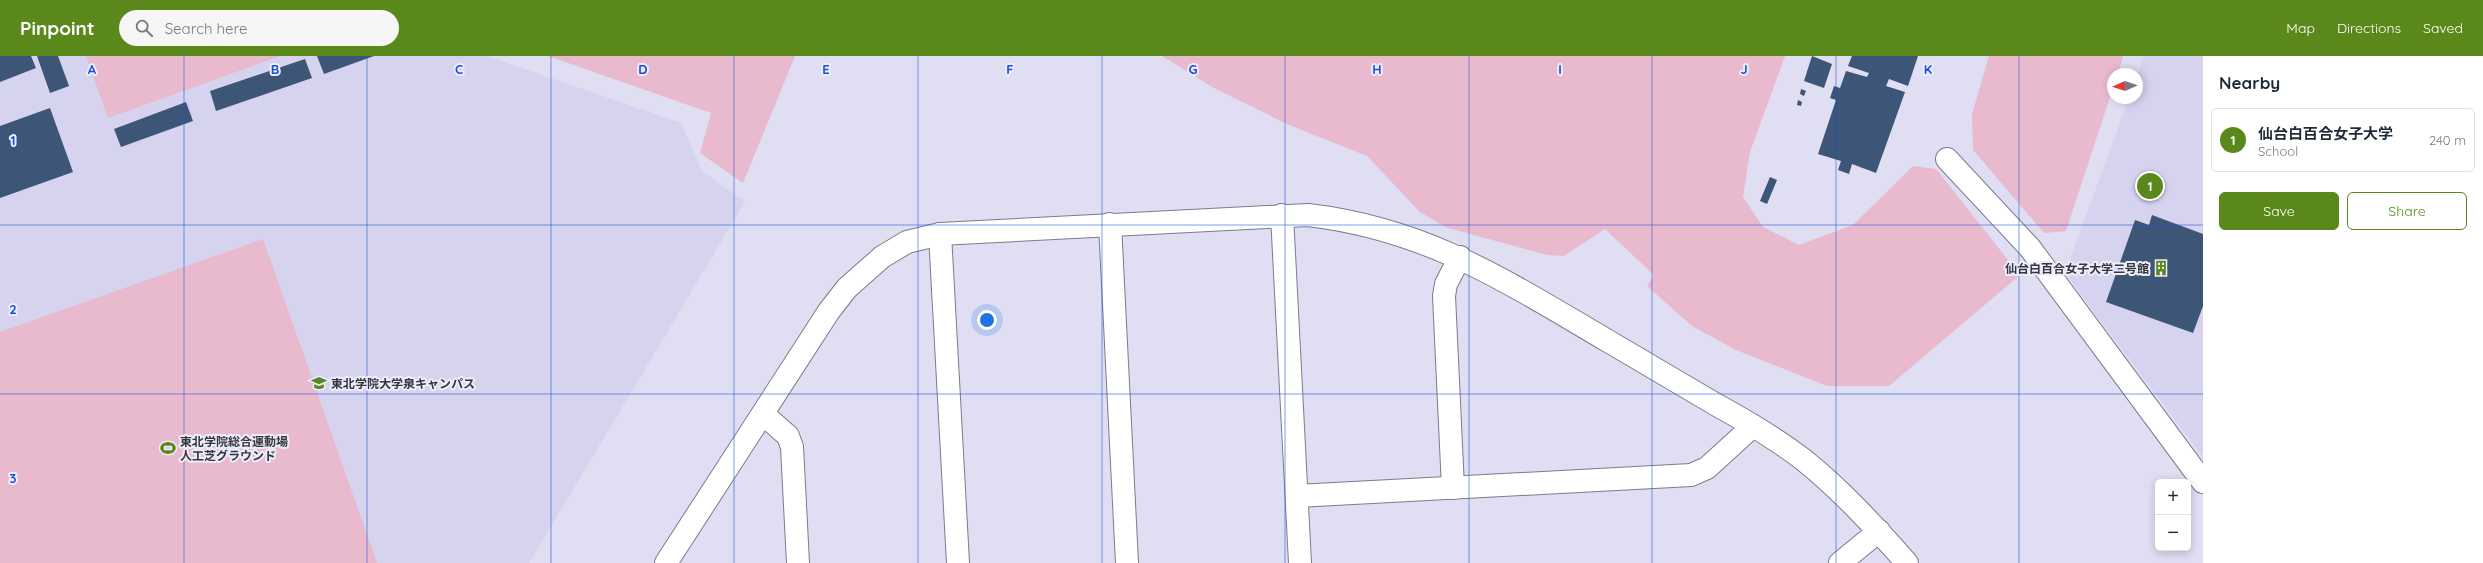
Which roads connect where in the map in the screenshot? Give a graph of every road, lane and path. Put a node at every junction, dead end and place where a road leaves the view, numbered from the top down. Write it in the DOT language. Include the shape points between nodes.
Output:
graph roads {
  1 [pos="1947,159"];
  2 [pos="1282,215"];
  3 [pos="1110,224"];
  4 [pos="940,234"];
  5 [pos="1460,257"];
  6 [pos="763,414"];
  7 [pos="1754,426"];
  8 [pos="2203,482"];
  9 [pos="1453,488"];
  10 [pos="1297,496"];
  11 [pos="1879,531"];
  12 [pos="666,563"];
  13 [pos="798,563"];
  14 [pos="958,563"];
  15 [pos="1127,563"];
  16 [pos="1300,563"];
  17 [pos="1840,563"];
  18 [pos="1907,563"];
  1 -- 8 [label="street" via="2030,248"];
  2 -- 3 [label="street"];
  2 -- 5 [label="street" via="1308,215 1367,224"];
  2 -- 10 [label="street"];
  3 -- 4 [label="street"];
  3 -- 15 [label="street"];
  4 -- 6 [label="street" via="907,242 864,271 829,312"];
  4 -- 14 [label="street"];
  5 -- 7 [label="street"];
  5 -- 9 [label="street" via="1446,284 1444,296"];
  6 -- 12 [label="street"];
  6 -- 13 [label="street" via="788,436 792,447"];
  7 -- 9 [label="street" via="1707,468 1691,475"];
  7 -- 11 [label="street" via="1804,460 1840,491"];
  9 -- 10 [label="street"];
  10 -- 16 [label="street"];
  11 -- 17 [label="street"];
  11 -- 18 [label="street"];
}
